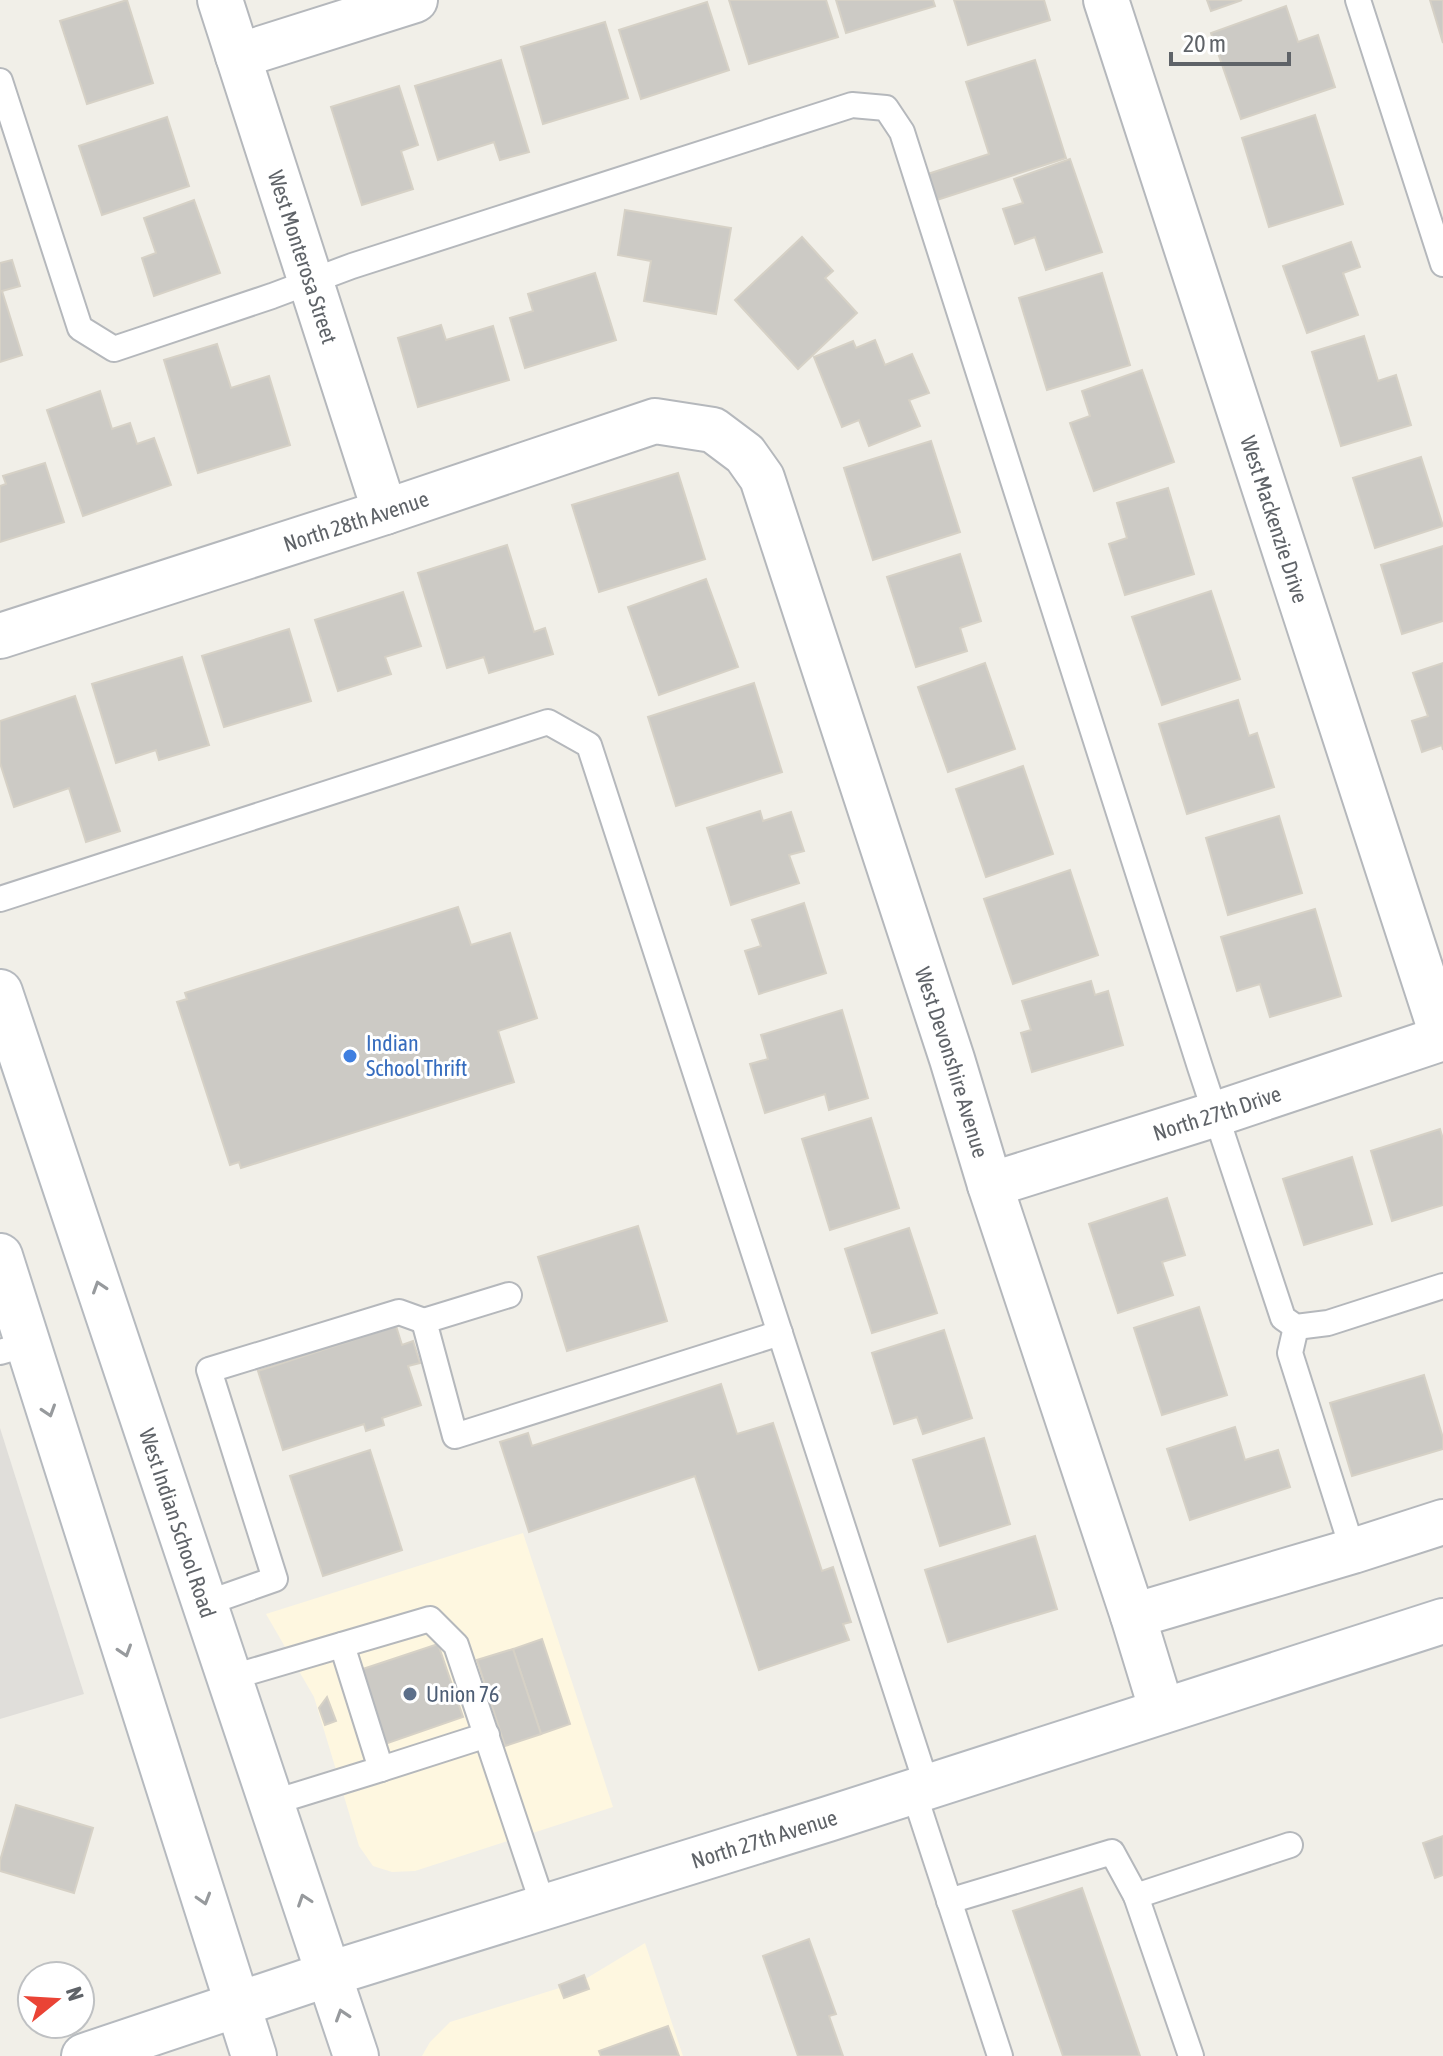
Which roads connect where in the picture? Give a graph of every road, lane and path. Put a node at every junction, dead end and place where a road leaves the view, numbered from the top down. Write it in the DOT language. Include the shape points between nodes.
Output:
graph roads {
  1 [pos="220,0"];
  2 [pos="415,0"];
  3 [pos="1106,0"];
  4 [pos="1358,0"];
  5 [pos="238,56"];
  6 [pos="0,81"];
  7 [pos="1443,264"];
  8 [pos="310,281"];
  9 [pos="713,430"];
  10 [pos="385,512"];
  11 [pos="0,636"];
  12 [pos="0,899"];
  13 [pos="1,996"];
  14 [pos="1443,1038"];
  15 [pos="11,1064"];
  16 [pos="1216,1114"];
  17 [pos="990,1185"];
  18 [pos="0,1256"];
  19 [pos="1443,1286"];
  20 [pos="509,1295"];
  21 [pos="424,1321"];
  22 [pos="1296,1327"];
  23 [pos="780,1333"];
  24 [pos="14,1348"];
  25 [pos="1443,1522"];
  26 [pos="1353,1551"];
  27 [pos="204,1604"];
  28 [pos="1133,1616"];
  29 [pos="1443,1621"];
  30 [pos="342,1645"];
  31 [pos="229,1678"];
  32 [pos="1162,1711"];
  33 [pos="487,1735"];
  34 [pos="381,1769"];
  35 [pos="920,1788"];
  36 [pos="271,1803"];
  37 [pos="1290,1845"];
  38 [pos="1136,1896"];
  39 [pos="949,1901"];
  40 [pos="544,1908"];
  41 [pos="329,1974"];
  42 [pos="238,2006"];
  43 [pos="84,2056"];
  44 [pos="254,2056"];
  45 [pos="356,2056"];
  46 [pos="1000,2056"];
  47 [pos="1191,2056"];
  1 -- 5 [label="street, West Monterosa Street"];
  2 -- 5 [label="street"];
  3 -- 14 [label="street, West Mackenzie Drive"];
  4 -- 7 [label="lane"];
  5 -- 8 [label="street, West Monterosa Street"];
  6 -- 8 [label="lane" via="80,328 114,349"];
  8 -- 10 [label="street, West Monterosa Street"];
  8 -- 16 [label="lane" via="852,105 886,108 902,132"];
  9 -- 10 [label="street, North 28th Avenue" via="655,421"];
  9 -- 17 [label="street, West Devonshire Avenue" via="745,454 762,478"];
  10 -- 11 [label="street, North 28th Avenue"];
  12 -- 23 [label="lane" via="548,722 589,745"];
  13 -- 15 [label="street, West Indian School Road"];
  14 -- 16 [label="street, North 27th Drive"];
  27 -- 15 [label="street, West Indian School Road, one-way"];
  16 -- 17 [label="street, North 27th Drive"];
  16 -- 22 [label="lane" via="1283,1318"];
  17 -- 28 [label="street, West Devonshire Avenue"];
  18 -- 24 [label="street"];
  19 -- 22 [label="lane" via="1328,1323"];
  20 -- 21 [label="lane"];
  21 -- 23 [label="lane" via="455,1436"];
  21 -- 27 [label="lane" via="399,1312 209,1370 275,1579"];
  22 -- 26 [label="lane" via="1290,1353"];
  23 -- 35 [label="lane"];
  24 -- 42 [label="street, one-way"];
  25 -- 26 [label="street"];
  26 -- 28 [label="street"];
  27 -- 31 [label="street, West Indian School Road"];
  28 -- 32 [label="street, West Devonshire Avenue"];
  29 -- 32 [label="street, North 27th Avenue"];
  30 -- 31 [label="lane"];
  30 -- 33 [label="lane" via="430,1619 456,1645"];
  30 -- 34 [label="lane"];
  31 -- 36 [label="street, West Indian School Road"];
  32 -- 35 [label="street, North 27th Avenue"];
  33 -- 34 [label="lane"];
  33 -- 40 [label="lane"];
  34 -- 36 [label="lane"];
  35 -- 39 [label="lane"];
  35 -- 40 [label="street, North 27th Avenue"];
  41 -- 36 [label="street, West Indian School Road, one-way"];
  37 -- 38 [label="lane"];
  38 -- 39 [label="lane" via="1112,1852"];
  38 -- 47 [label="lane"];
  39 -- 46 [label="lane"];
  40 -- 41 [label="street, North 27th Avenue"];
  41 -- 42 [label="street, North 27th Avenue"];
  45 -- 41 [label="street, West Indian School Road, one-way"];
  42 -- 43 [label="street, North 27th Avenue"];
  42 -- 44 [label="street"];
}
